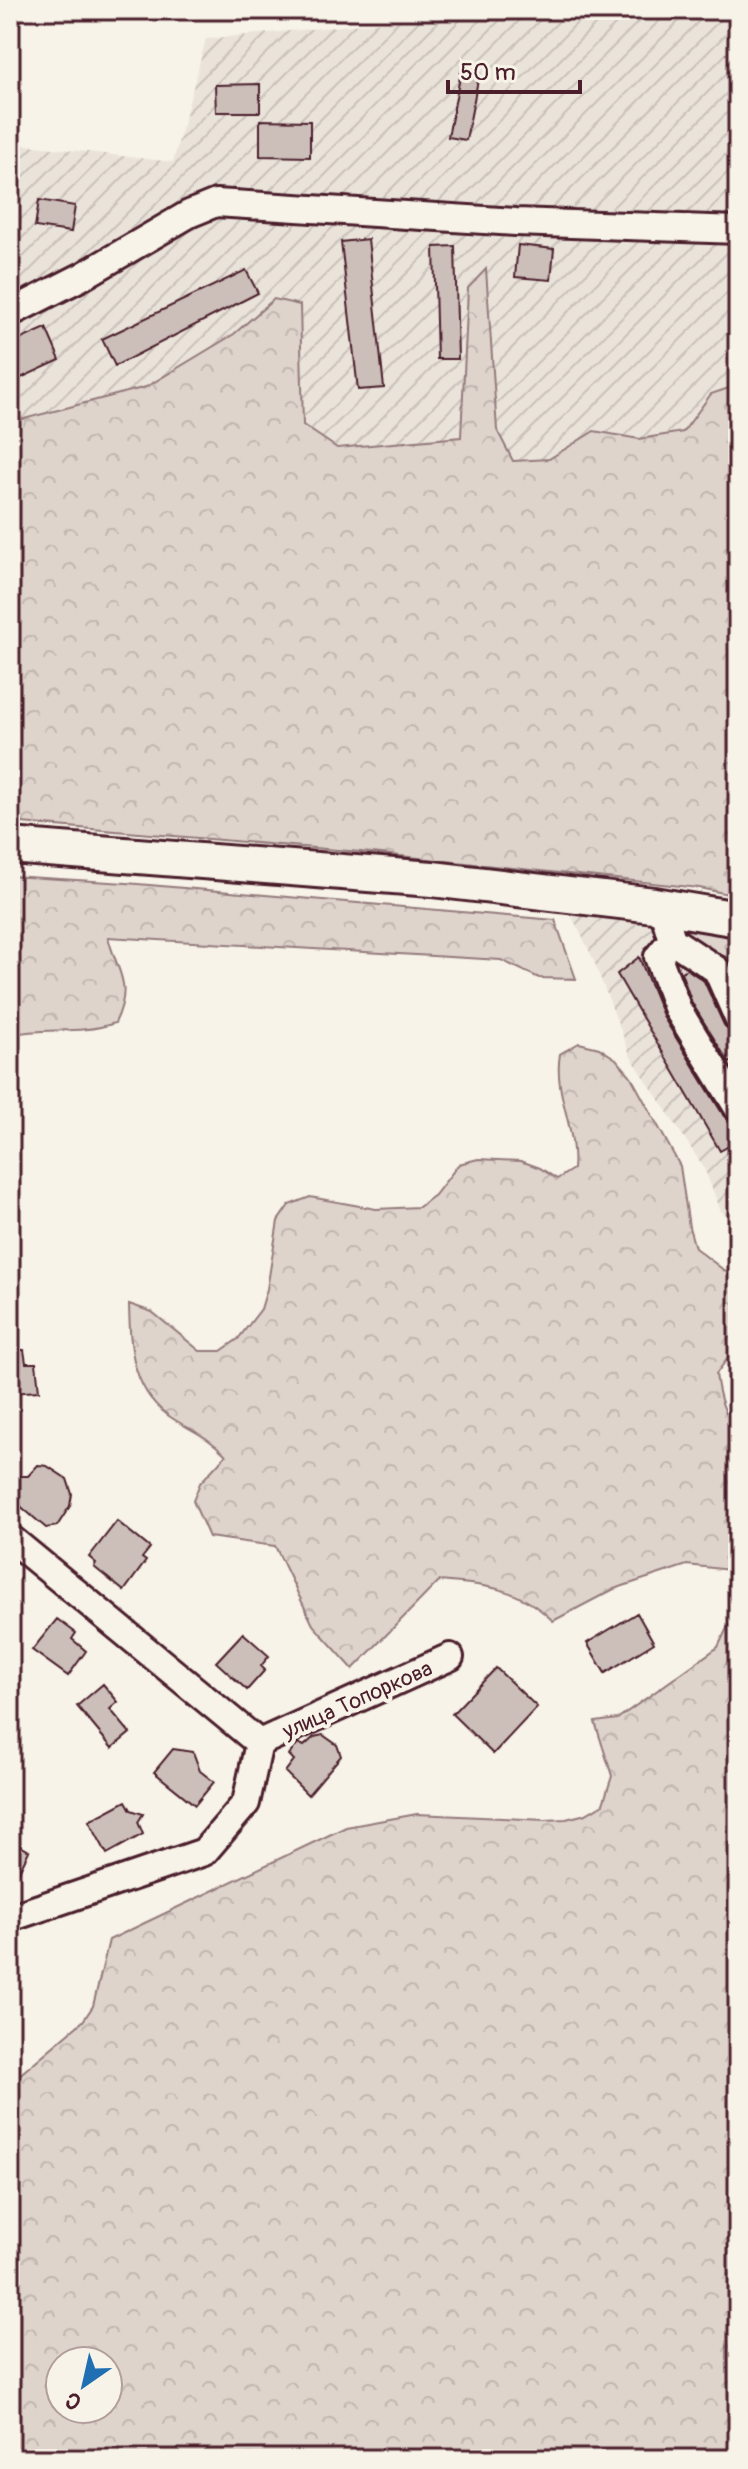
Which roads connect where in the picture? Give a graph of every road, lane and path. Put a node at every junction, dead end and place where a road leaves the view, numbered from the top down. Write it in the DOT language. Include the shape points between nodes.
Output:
graph roads {
  1 [pos="738,230"];
  2 [pos="10,313"];
  3 [pos="10,846"];
  4 [pos="662,906"];
  5 [pos="738,919"];
  6 [pos="672,940"];
  7 [pos="738,1018"];
  8 [pos="738,1108"];
  9 [pos="10,1538"];
  10 [pos="450,1657"];
  11 [pos="259,1743"];
  12 [pos="10,1918"];
  1 -- 2 [label="street" via="216,203"];
  3 -- 4 [label="main road" via="432,879"];
  4 -- 5 [label="main road"];
  4 -- 6 [label="street"];
  6 -- 7 [label="street" via="717,970"];
  6 -- 8 [label="street" via="658,957 678,1010"];
  9 -- 11 [label="street"];
  10 -- 11 [label="street, улица Топоркова"];
  11 -- 12 [label="street, улица Топоркова" via="246,1803 204,1852"];
}
